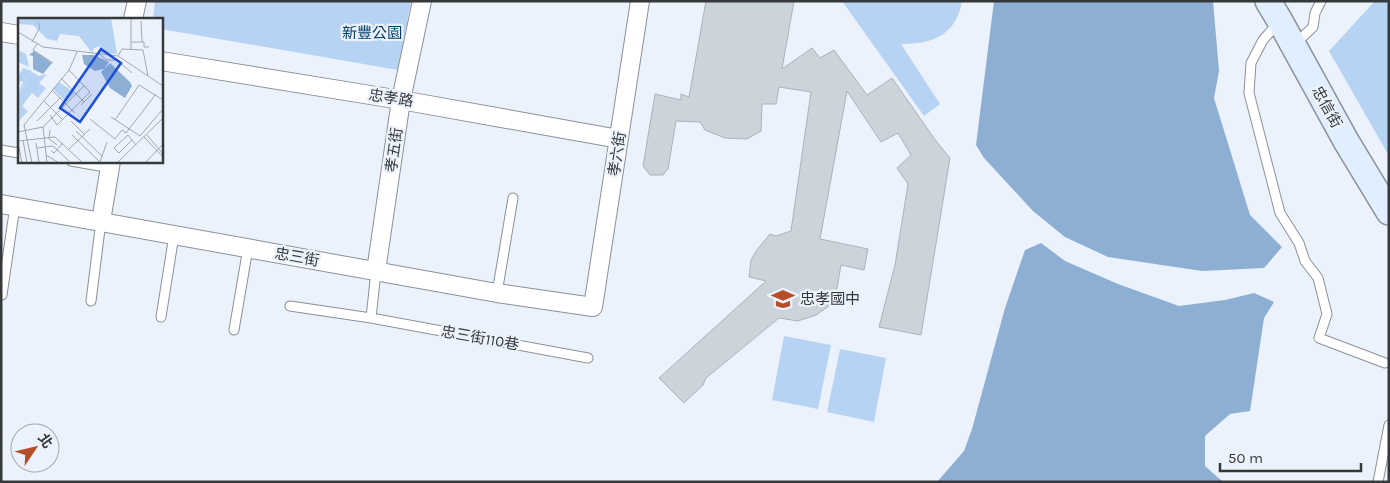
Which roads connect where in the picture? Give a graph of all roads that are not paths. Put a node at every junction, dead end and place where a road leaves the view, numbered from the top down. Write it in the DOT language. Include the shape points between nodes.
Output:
graph roads {
  1 [pos="137,1"];
  2 [pos="422,1"];
  3 [pos="640,1"];
  4 [pos="1321,1"];
  5 [pos="1274,11"];
  6 [pos="134,18"];
  7 [pos="1,32"];
  8 [pos="18,36"];
  9 [pos="1294,46"];
  10 [pos="162,61"];
  11 [pos="401,100"];
  12 [pos="619,138"];
  13 [pos="1,150"];
  14 [pos="18,153"];
  15 [pos="80,162"];
  16 [pos="111,165"];
  17 [pos="513,198"];
  18 [pos="8,205"];
  19 [pos="1389,212"];
  20 [pos="101,221"];
  21 [pos="174,234"];
  22 [pos="248,248"];
  23 [pos="376,271"];
  24 [pos="497,293"];
  25 [pos="2,295"];
  26 [pos="91,301"];
  27 [pos="290,306"];
  28 [pos="594,307"];
  29 [pos="161,318"];
  30 [pos="371,318"];
  31 [pos="234,330"];
  32 [pos="588,358"];
  33 [pos="1386,363"];
  34 [pos="1389,425"];
  35 [pos="1378,482"];
  1 -- 6 [label="street"];
  2 -- 11 [label="street, 孝五街"];
  3 -- 12 [label="street, 孝六街"];
  4 -- 9 [label="lane" via="1313,27"];
  5 -- 9 [label="street, 忠信街"];
  5 -- 33 [label="lane" via="1250,63 1249,93 1280,213 1299,243 1305,261 1318,278 1327,314 1319,338"];
  7 -- 8 [label="street"];
  9 -- 19 [label="street, 忠信街"];
  10 -- 11 [label="street, 忠孝路"];
  11 -- 12 [label="street, 忠孝路"];
  11 -- 23 [label="street, 孝五街"];
  12 -- 28 [label="street, 孝六街"];
  13 -- 14 [label="lane"];
  15 -- 16 [label="lane"];
  16 -- 20 [label="street"];
  17 -- 24 [label="lane"];
  18 -- 20 [label="street, 忠三街"];
  18 -- 25 [label="lane"];
  20 -- 21 [label="street, 忠三街"];
  20 -- 26 [label="lane"];
  21 -- 22 [label="street, 忠三街"];
  21 -- 29 [label="lane"];
  22 -- 23 [label="street, 忠三街"];
  22 -- 31 [label="lane"];
  23 -- 24 [label="street, 忠三街"];
  23 -- 30 [label="lane"];
  24 -- 28 [label="street, 忠三街"];
  27 -- 30 [label="lane, 忠三街110巷"];
  30 -- 32 [label="lane, 忠三街110巷"];
  34 -- 35 [label="lane"];
}
